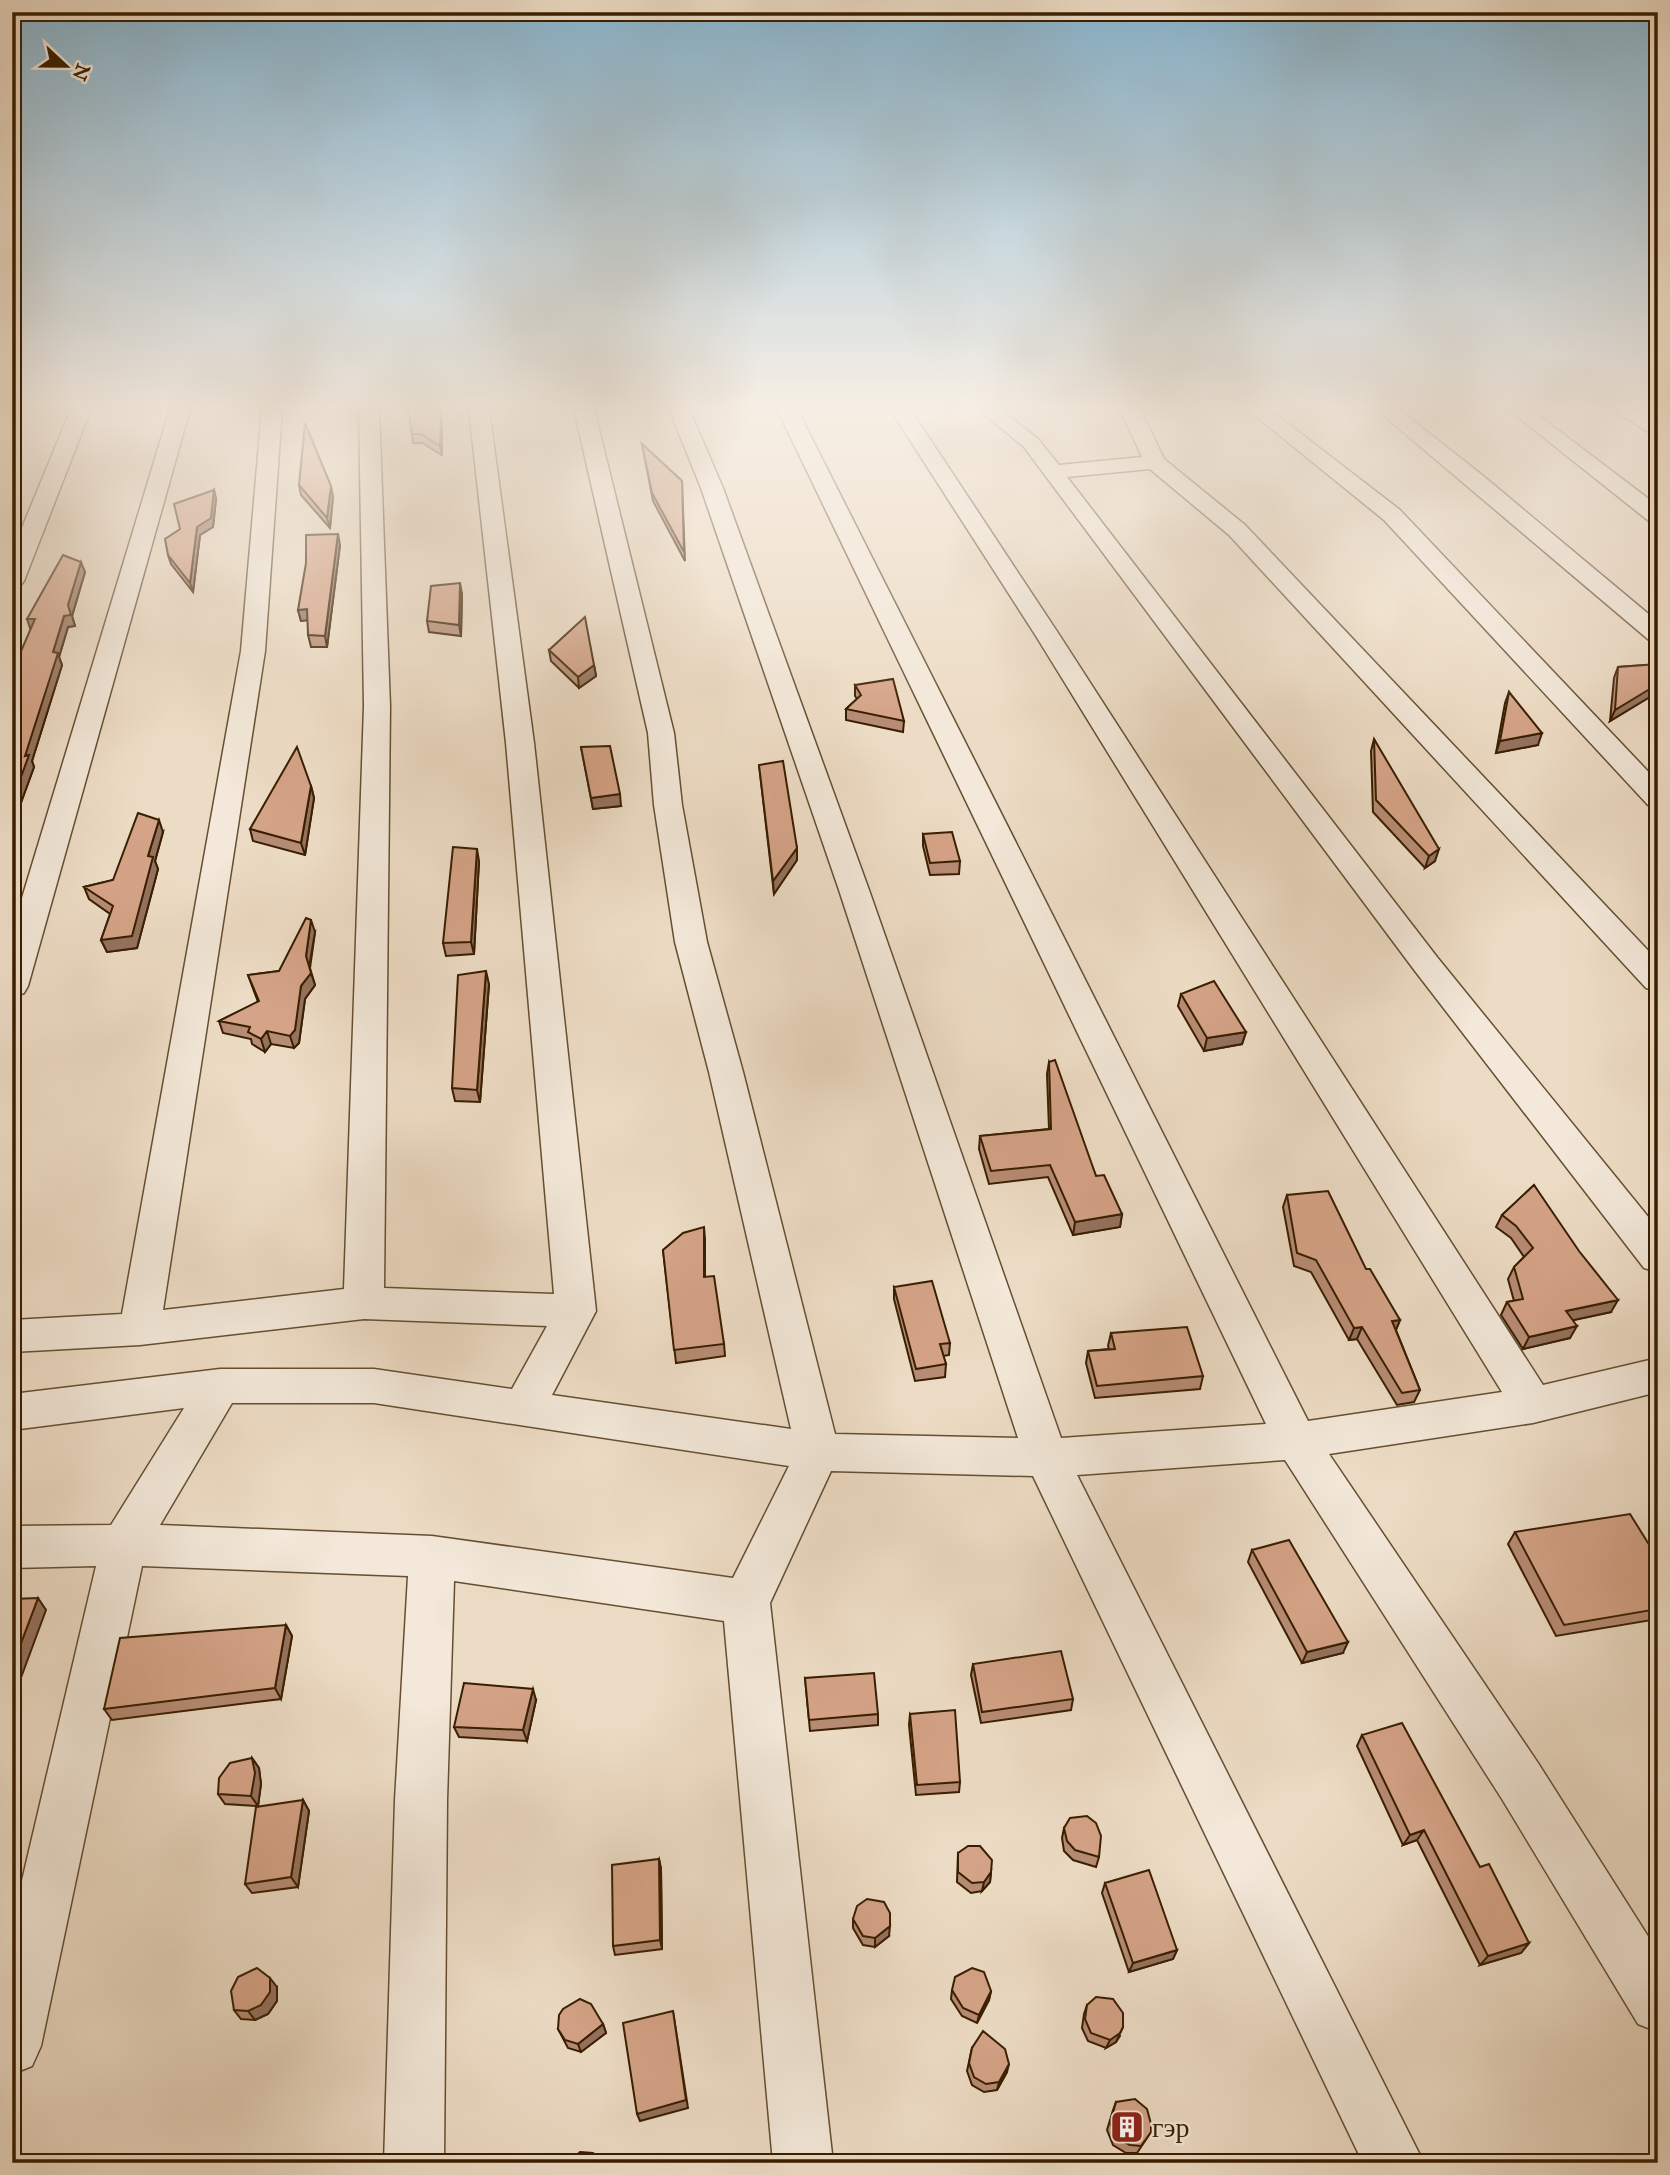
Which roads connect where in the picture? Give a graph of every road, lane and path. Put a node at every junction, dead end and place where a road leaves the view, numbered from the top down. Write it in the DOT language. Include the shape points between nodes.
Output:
graph roads {
  1 [pos="40,510"];
  2 [pos="150,510"];
  3 [pos="264,510"];
  4 [pos="372,510"];
  5 [pos="491,510"];
  6 [pos="608,510"];
  7 [pos="720,510"];
  8 [pos="845,510"];
  9 [pos="966,510"];
  10 [pos="1082,510"];
  11 [pos="1211,510"];
  12 [pos="1385,510"];
  13 [pos="1512,510"];
  14 [pos="12,581"];
  15 [pos="1658,635"];
  16 [pos="1658,799"];
  17 [pos="1658,981"];
  18 [pos="12,986"];
  19 [pos="1658,1257"];
  20 [pos="364,1303"];
  21 [pos="576,1311"];
  22 [pos="140,1329"];
  23 [pos="12,1336"];
  24 [pos="1658,1374"];
  25 [pos="220,1386"];
  26 [pos="1532,1405"];
  27 [pos="523,1409"];
  28 [pos="12,1412"];
  29 [pos="1296,1441"];
  30 [pos="818,1452"];
  31 [pos="1046,1458"];
  32 [pos="124,1544"];
  33 [pos="12,1548"];
  34 [pos="432,1557"];
  35 [pos="746,1602"];
  36 [pos="1658,2004"];
  37 [pos="12,2046"];
  38 [pos="414,2163"];
  39 [pos="803,2163"];
  40 [pos="1394,2163"];
  1 -- 14 [label="street"];
  2 -- 18 [label="street"];
  3 -- 22 [label="street" via="253,651"];
  4 -- 20 [label="street" via="377,706"];
  5 -- 21 [label="street" via="520,743"];
  6 -- 30 [label="street" via="661,733 691,942"];
  7 -- 31 [label="street"];
  8 -- 29 [label="street"];
  9 -- 26 [label="street"];
  10 -- 19 [label="street" via="1426,964"];
  11 -- 17 [label="street" via="1237,530"];
  12 -- 16 [label="street"];
  13 -- 15 [label="street"];
  20 -- 21 [label="street"];
  20 -- 22 [label="street"];
  21 -- 27 [label="street"];
  22 -- 23 [label="street"];
  24 -- 26 [label="street"];
  25 -- 27 [label="street" via="374,1386"];
  25 -- 28 [label="street"];
  25 -- 32 [label="street"];
  26 -- 29 [label="street"];
  27 -- 30 [label="street"];
  29 -- 31 [label="street"];
  29 -- 36 [label="street" via="1520,1781"];
  30 -- 31 [label="street"];
  30 -- 35 [label="street"];
  31 -- 40 [label="street"];
  32 -- 33 [label="street"];
  32 -- 34 [label="street" via="285,1547"];
  32 -- 37 [label="street"];
  34 -- 35 [label="street"];
  34 -- 38 [label="street" via="421,1800"];
  35 -- 39 [label="street"];
}
